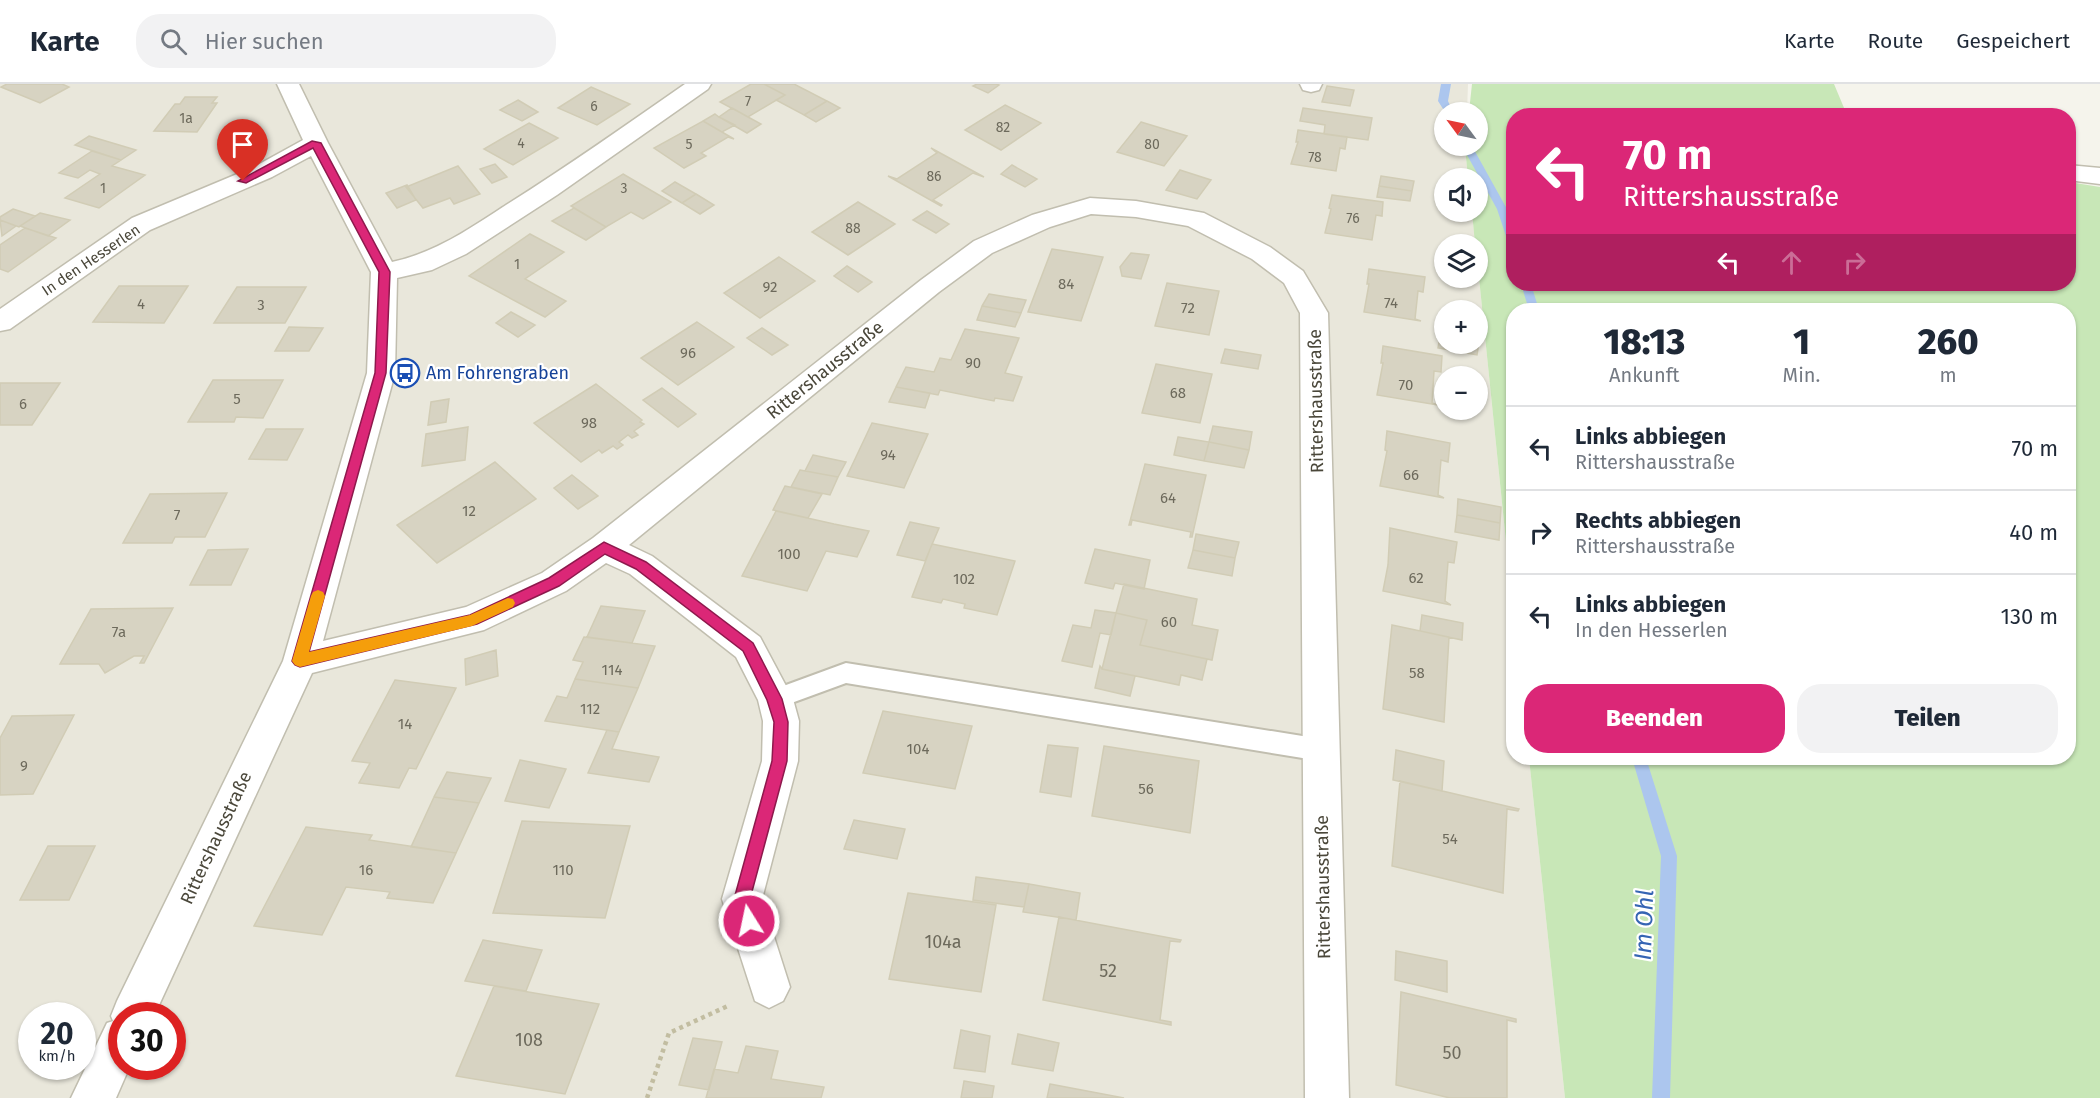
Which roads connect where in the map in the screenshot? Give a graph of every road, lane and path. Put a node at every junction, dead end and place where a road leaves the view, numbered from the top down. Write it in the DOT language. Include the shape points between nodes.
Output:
graph roads {
  1 [pos="288,84"];
  2 [pos="700,84"];
  3 [pos="316,143"];
  4 [pos="2076,173"];
  5 [pos="2100,176"];
  6 [pos="384,272"];
  7 [pos="0,322"];
  8 [pos="604,547"];
  9 [pos="300,661"];
  10 [pos="775,699"];
  11 [pos="1321,750"];
  12 [pos="769,987"];
  13 [pos="139,1002"];
  14 [pos="108,1067"];
  15 [pos="93,1098"];
  16 [pos="646,1098"];
  17 [pos="1327,1098"];
  1 -- 3 [label="street, Rittershausstraße"];
  2 -- 6 [label="street" via="457,248 423,264"];
  3 -- 6 [label="street, Rittershausstraße"];
  3 -- 7 [label="street, In den Hesserlen" via="263,172 141,224"];
  4 -- 5 [label="street"];
  6 -- 9 [label="street, Rittershausstraße" via="381,373"];
  8 -- 9 [label="street, Rittershausstraße" via="554,582 472,620"];
  8 -- 10 [label="street" via="641,566 748,647"];
  8 -- 11 [label="street, Rittershausstraße" via="983,247 1041,221 1090,206 1136,208 1195,219 1261,252 1294,277 1314,313"];
  9 -- 13 [label="street, Rittershausstraße"];
  10 -- 11 [label="lane" via="846,673"];
  10 -- 12 [label="street" via="781,722 780,761 742,899"];
  11 -- 17 [label="street, Rittershausstraße"];
  12 -- 16 [label="path" via="669,1034"];
  14 -- 15 [label="street"];
}
